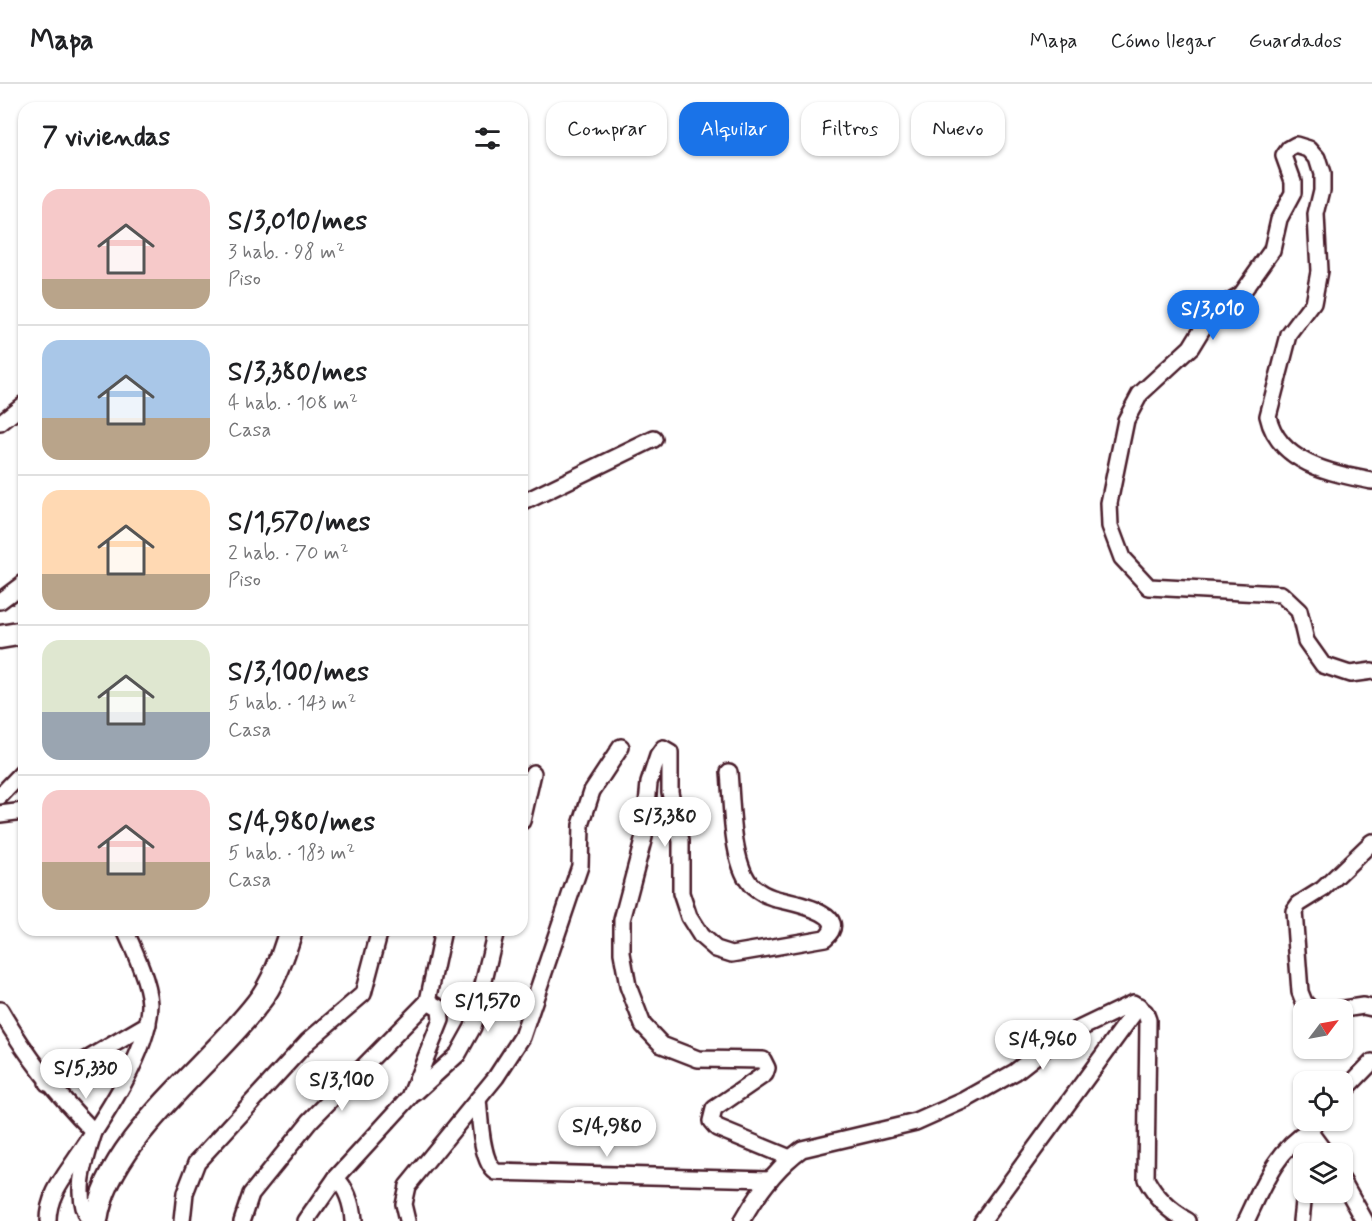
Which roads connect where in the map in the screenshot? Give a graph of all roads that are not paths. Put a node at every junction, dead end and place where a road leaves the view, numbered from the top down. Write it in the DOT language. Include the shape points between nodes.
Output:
graph roads {
  1 [pos="18,409"];
  2 [pos="0,423"];
  3 [pos="654,439"];
  4 [pos="1372,481"];
  5 [pos="528,500"];
  6 [pos="18,588"];
  7 [pos="0,601"];
  8 [pos="18,634"];
  9 [pos="0,637"];
  10 [pos="1372,671"];
  11 [pos="621,747"];
  12 [pos="729,772"];
  13 [pos="533,773"];
  14 [pos="18,777"];
  15 [pos="0,795"];
  16 [pos="528,795"];
  17 [pos="18,812"];
  18 [pos="0,814"];
  19 [pos="1372,842"];
  20 [pos="128,936"];
  21 [pos="289,936"];
  22 [pos="378,936"];
  23 [pos="442,936"];
  24 [pos="495,936"];
  25 [pos="1303,999"];
  26 [pos="428,1001"];
  27 [pos="1139,1006"];
  28 [pos="1353,1008"];
  29 [pos="1372,1008"];
  30 [pos="0,1010"];
  31 [pos="148,1024"];
  32 [pos="1372,1062"];
  33 [pos="1353,1082"];
  34 [pos="47,1083"];
  35 [pos="410,1097"];
  36 [pos="478,1099"];
  37 [pos="1306,1131"];
  38 [pos="93,1132"];
  39 [pos="790,1158"];
  40 [pos="336,1178"];
  41 [pos="770,1179"];
  42 [pos="1353,1200"];
  43 [pos="1303,1203"];
  44 [pos="48,1221"];
  45 [pos="89,1221"];
  46 [pos="96,1221"];
  47 [pos="182,1221"];
  48 [pos="242,1221"];
  49 [pos="306,1221"];
  50 [pos="352,1221"];
  51 [pos="406,1221"];
  52 [pos="742,1221"];
  53 [pos="982,1221"];
  54 [pos="1188,1221"];
  55 [pos="1246,1221"];
  56 [pos="1302,1221"];
  57 [pos="1365,1221"];
  1 -- 2 [label="street"];
  3 -- 5 [label="street"];
  4 -- 10 [label="street" via="1299,459 1282,446 1268,416 1292,328 1313,303 1320,271 1316,215 1322,174 1309,149 1296,145 1284,156 1293,193 1280,219 1272,250 1240,295 1213,311 1191,347 1146,387 1130,410 1109,503 1110,526 1122,558 1149,587 1281,594 1299,611 1306,640 1323,665 1350,675"];
  6 -- 7 [label="street"];
  8 -- 9 [label="main road"];
  11 -- 36 [label="street" via="592,791 581,825 580,866 522,1038"];
  12 -- 39 [label="street" via="740,864 748,881 768,897 825,914 831,921 831,931 825,938 732,954 716,949 701,936 681,893 681,841 670,792 670,753 663,749 649,783 644,837 622,920 625,970 644,1025 662,1046 698,1059 763,1060 765,1074 714,1109 711,1121 717,1128"];
  13 -- 16 [label="street"];
  14 -- 15 [label="street"];
  17 -- 18 [label="street"];
  19 -- 25 [label="street" via="1294,911"];
  20 -- 31 [label="street" via="150,1002"];
  21 -- 46 [label="main road" via="284,956 257,1004 140,1133 112,1172 99,1202"];
  22 -- 47 [label="street" via="363,994 308,1041 197,1162 184,1193"];
  23 -- 26 [label="street"];
  24 -- 35 [label="street" via="473,1027 458,1054"];
  26 -- 35 [label="street" via="440,1008 441,1020"];
  26 -- 48 [label="street" via="310,1121 251,1194"];
  27 -- 39 [label="street" via="1128,1005 1056,1040 1015,1072 926,1117 802,1149"];
  27 -- 53 [label="street"];
  27 -- 54 [label="street" via="1148,1020 1149,1041 1146,1179 1171,1212"];
  28 -- 29 [label="street"];
  30 -- 34 [label="street"];
  31 -- 34 [label="street"];
  31 -- 38 [label="street" via="115,1099"];
  32 -- 33 [label="street"];
  34 -- 38 [label="street"];
  35 -- 40 [label="street"];
  36 -- 41 [label="street" via="486,1157 489,1167 496,1172"];
  36 -- 51 [label="street" via="407,1185 403,1204"];
  37 -- 55 [label="street" via="1281,1153"];
  38 -- 44 [label="street" via="54,1192"];
  38 -- 45 [label="street" via="81,1200"];
  39 -- 41 [label="street"];
  40 -- 49 [label="street"];
  40 -- 50 [label="street" via="346,1188"];
  41 -- 52 [label="street"];
  42 -- 57 [label="street"];
  43 -- 56 [label="street"];
}
